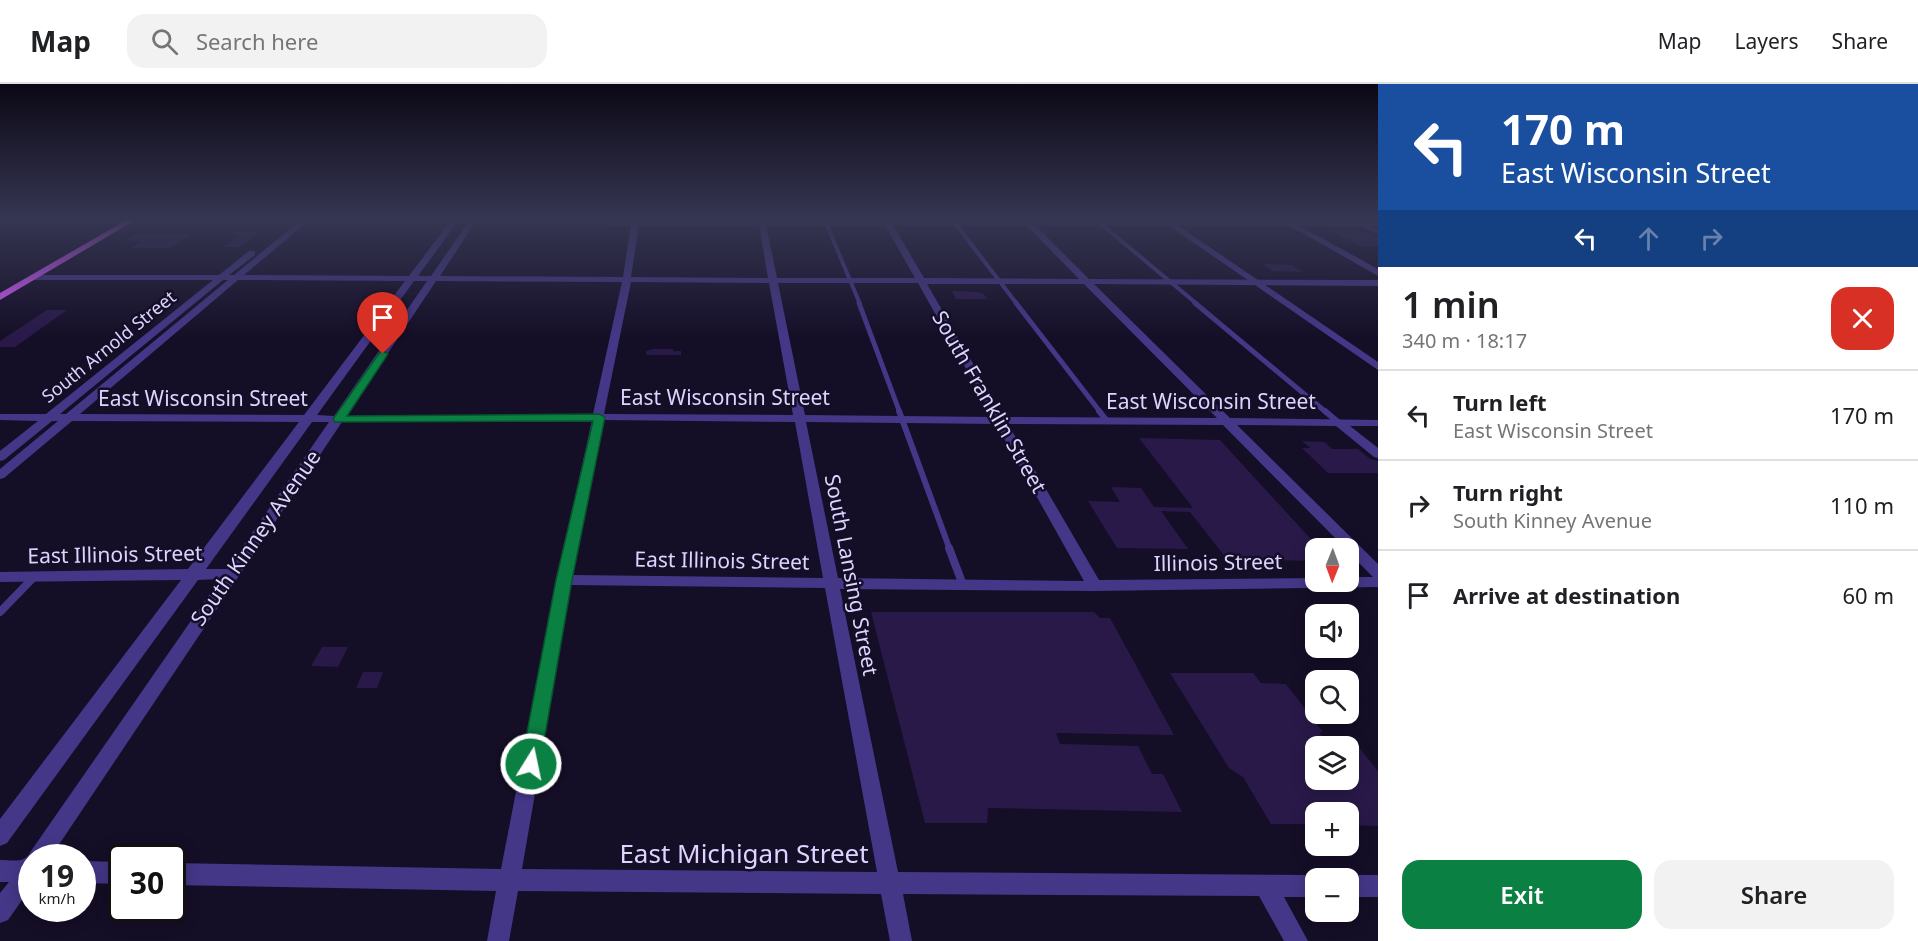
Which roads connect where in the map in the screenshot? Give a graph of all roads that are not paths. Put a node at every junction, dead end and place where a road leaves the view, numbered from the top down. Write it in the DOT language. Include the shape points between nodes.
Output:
graph roads {
  1 [pos="66,258"];
  2 [pos="247,258"];
  3 [pos="257,258"];
  4 [pos="431,258"];
  5 [pos="445,258"];
  6 [pos="630,258"];
  7 [pos="769,258"];
  8 [pos="841,258"];
  9 [pos="907,258"];
  10 [pos="982,258"];
  11 [pos="1061,258"];
  12 [pos="1143,258"];
  13 [pos="1221,258"];
  14 [pos="1352,258"];
  15 [pos="1378,273"];
  16 [pos="34,277"];
  17 [pos="219,279"];
  18 [pos="235,279"];
  19 [pos="412,279"];
  20 [pos="435,279"];
  21 [pos="627,279"];
  22 [pos="919,280"];
  23 [pos="774,281"];
  24 [pos="850,281"];
  25 [pos="1000,281"];
  26 [pos="1085,282"];
  27 [pos="1172,282"];
  28 [pos="1257,283"];
  29 [pos="1378,283"];
  30 [pos="0,297"];
  31 [pos="1378,367"];
  32 [pos="0,417"];
  33 [pos="599,417"];
  34 [pos="48,418"];
  35 [pos="69,418"];
  36 [pos="798,418"];
  37 [pos="308,419"];
  38 [pos="339,419"];
  39 [pos="901,419"];
  40 [pos="999,420"];
  41 [pos="1107,421"];
  42 [pos="1227,423"];
  43 [pos="1339,423"];
  44 [pos="1378,423"];
  45 [pos="1378,454"];
  46 [pos="0,457"];
  47 [pos="0,475"];
  48 [pos="1378,573"];
  49 [pos="194,574"];
  50 [pos="231,574"];
  51 [pos="0,577"];
  52 [pos="33,578"];
  53 [pos="564,580"];
  54 [pos="1378,582"];
  55 [pos="831,584"];
  56 [pos="963,585"];
  57 [pos="1095,586"];
  58 [pos="0,612"];
  59 [pos="0,836"];
  60 [pos="48,844"];
  61 [pos="18,869"];
  62 [pos="0,871"];
  63 [pos="186,874"];
  64 [pos="510,880"];
  65 [pos="889,881"];
  66 [pos="1265,885"];
  67 [pos="1305,885"];
  68 [pos="1359,886"];
  69 [pos="1378,886"];
  70 [pos="18,887"];
  71 [pos="0,912"];
  72 [pos="498,941"];
  73 [pos="900,941"];
  74 [pos="1297,941"];
  1 -- 16 [label="main road"];
  2 -- 17 [label="street, South Arnold Street"];
  3 -- 18 [label="street, South Arnold Street"];
  4 -- 19 [label="street, South Kinney Avenue"];
  5 -- 20 [label="street, South Kinney Avenue"];
  6 -- 21 [label="street"];
  7 -- 23 [label="street, South Lansing Street"];
  8 -- 24 [label="lane"];
  9 -- 22 [label="street, South Franklin Street"];
  10 -- 25 [label="lane"];
  11 -- 26 [label="street"];
  12 -- 27 [label="lane"];
  13 -- 28 [label="street"];
  14 -- 15 [label="street"];
  16 -- 17 [label="street"];
  16 -- 30 [label="main road"];
  17 -- 18 [label="street"];
  17 -- 34 [label="street, South Arnold Street"];
  18 -- 19 [label="street"];
  18 -- 35 [label="street, South Arnold Street"];
  19 -- 20 [label="street"];
  19 -- 37 [label="street, South Kinney Avenue"];
  20 -- 21 [label="street"];
  20 -- 38 [label="street, South Kinney Avenue"];
  21 -- 23 [label="street"];
  21 -- 33 [label="street"];
  22 -- 24 [label="street"];
  22 -- 25 [label="street"];
  22 -- 40 [label="street, South Franklin Street"];
  23 -- 24 [label="street"];
  23 -- 36 [label="street, South Lansing Street"];
  24 -- 39 [label="lane"];
  25 -- 26 [label="street"];
  25 -- 41 [label="lane"];
  26 -- 27 [label="street"];
  26 -- 42 [label="street"];
  27 -- 28 [label="street"];
  27 -- 43 [label="lane"];
  28 -- 29 [label="street"];
  28 -- 31 [label="street"];
  32 -- 34 [label="street, East Wisconsin Street"];
  33 -- 36 [label="street, East Wisconsin Street"];
  33 -- 38 [label="street, East Wisconsin Street"];
  33 -- 53 [label="street"];
  34 -- 35 [label="street, East Wisconsin Street"];
  34 -- 46 [label="street, South Arnold Street"];
  35 -- 37 [label="street, East Wisconsin Street"];
  35 -- 47 [label="street, South Arnold Street"];
  36 -- 39 [label="street, East Wisconsin Street"];
  36 -- 55 [label="street, South Lansing Street"];
  37 -- 38 [label="street, East Wisconsin Street"];
  37 -- 49 [label="street, South Kinney Avenue"];
  38 -- 50 [label="street, South Kinney Avenue"];
  39 -- 40 [label="street, East Wisconsin Street"];
  39 -- 56 [label="lane"];
  40 -- 41 [label="street, East Wisconsin Street"];
  40 -- 57 [label="street, South Franklin Street"];
  41 -- 42 [label="street, East Wisconsin Street"];
  42 -- 43 [label="street, East Wisconsin Street"];
  42 -- 48 [label="street"];
  43 -- 44 [label="street, East Wisconsin Street"];
  43 -- 45 [label="street"];
  49 -- 50 [label="street, East Illinois Street"];
  49 -- 52 [label="street, East Illinois Street"];
  49 -- 59 [label="street, South Kinney Avenue"];
  50 -- 60 [label="street, South Kinney Avenue"];
  51 -- 52 [label="street, East Illinois Street"];
  52 -- 58 [label="lane"];
  53 -- 55 [label="street, East Illinois Street"];
  53 -- 64 [label="street"];
  54 -- 57 [label="street, Illinois Street"];
  55 -- 56 [label="street, East Illinois Street"];
  55 -- 65 [label="street, South Lansing Street"];
  56 -- 57 [label="street, East Illinois Street"];
  61 -- 62 [label="street"];
  63 -- 64 [label="street, East Michigan Street"];
  64 -- 65 [label="street, East Michigan Street"];
  64 -- 72 [label="street"];
  65 -- 66 [label="street, East Michigan Street"];
  65 -- 73 [label="street, South Lansing Street"];
  66 -- 67 [label="street, East Michigan Street"];
  66 -- 74 [label="street"];
  68 -- 69 [label="street"];
  70 -- 71 [label="street, South Kinney Avenue"];
}
